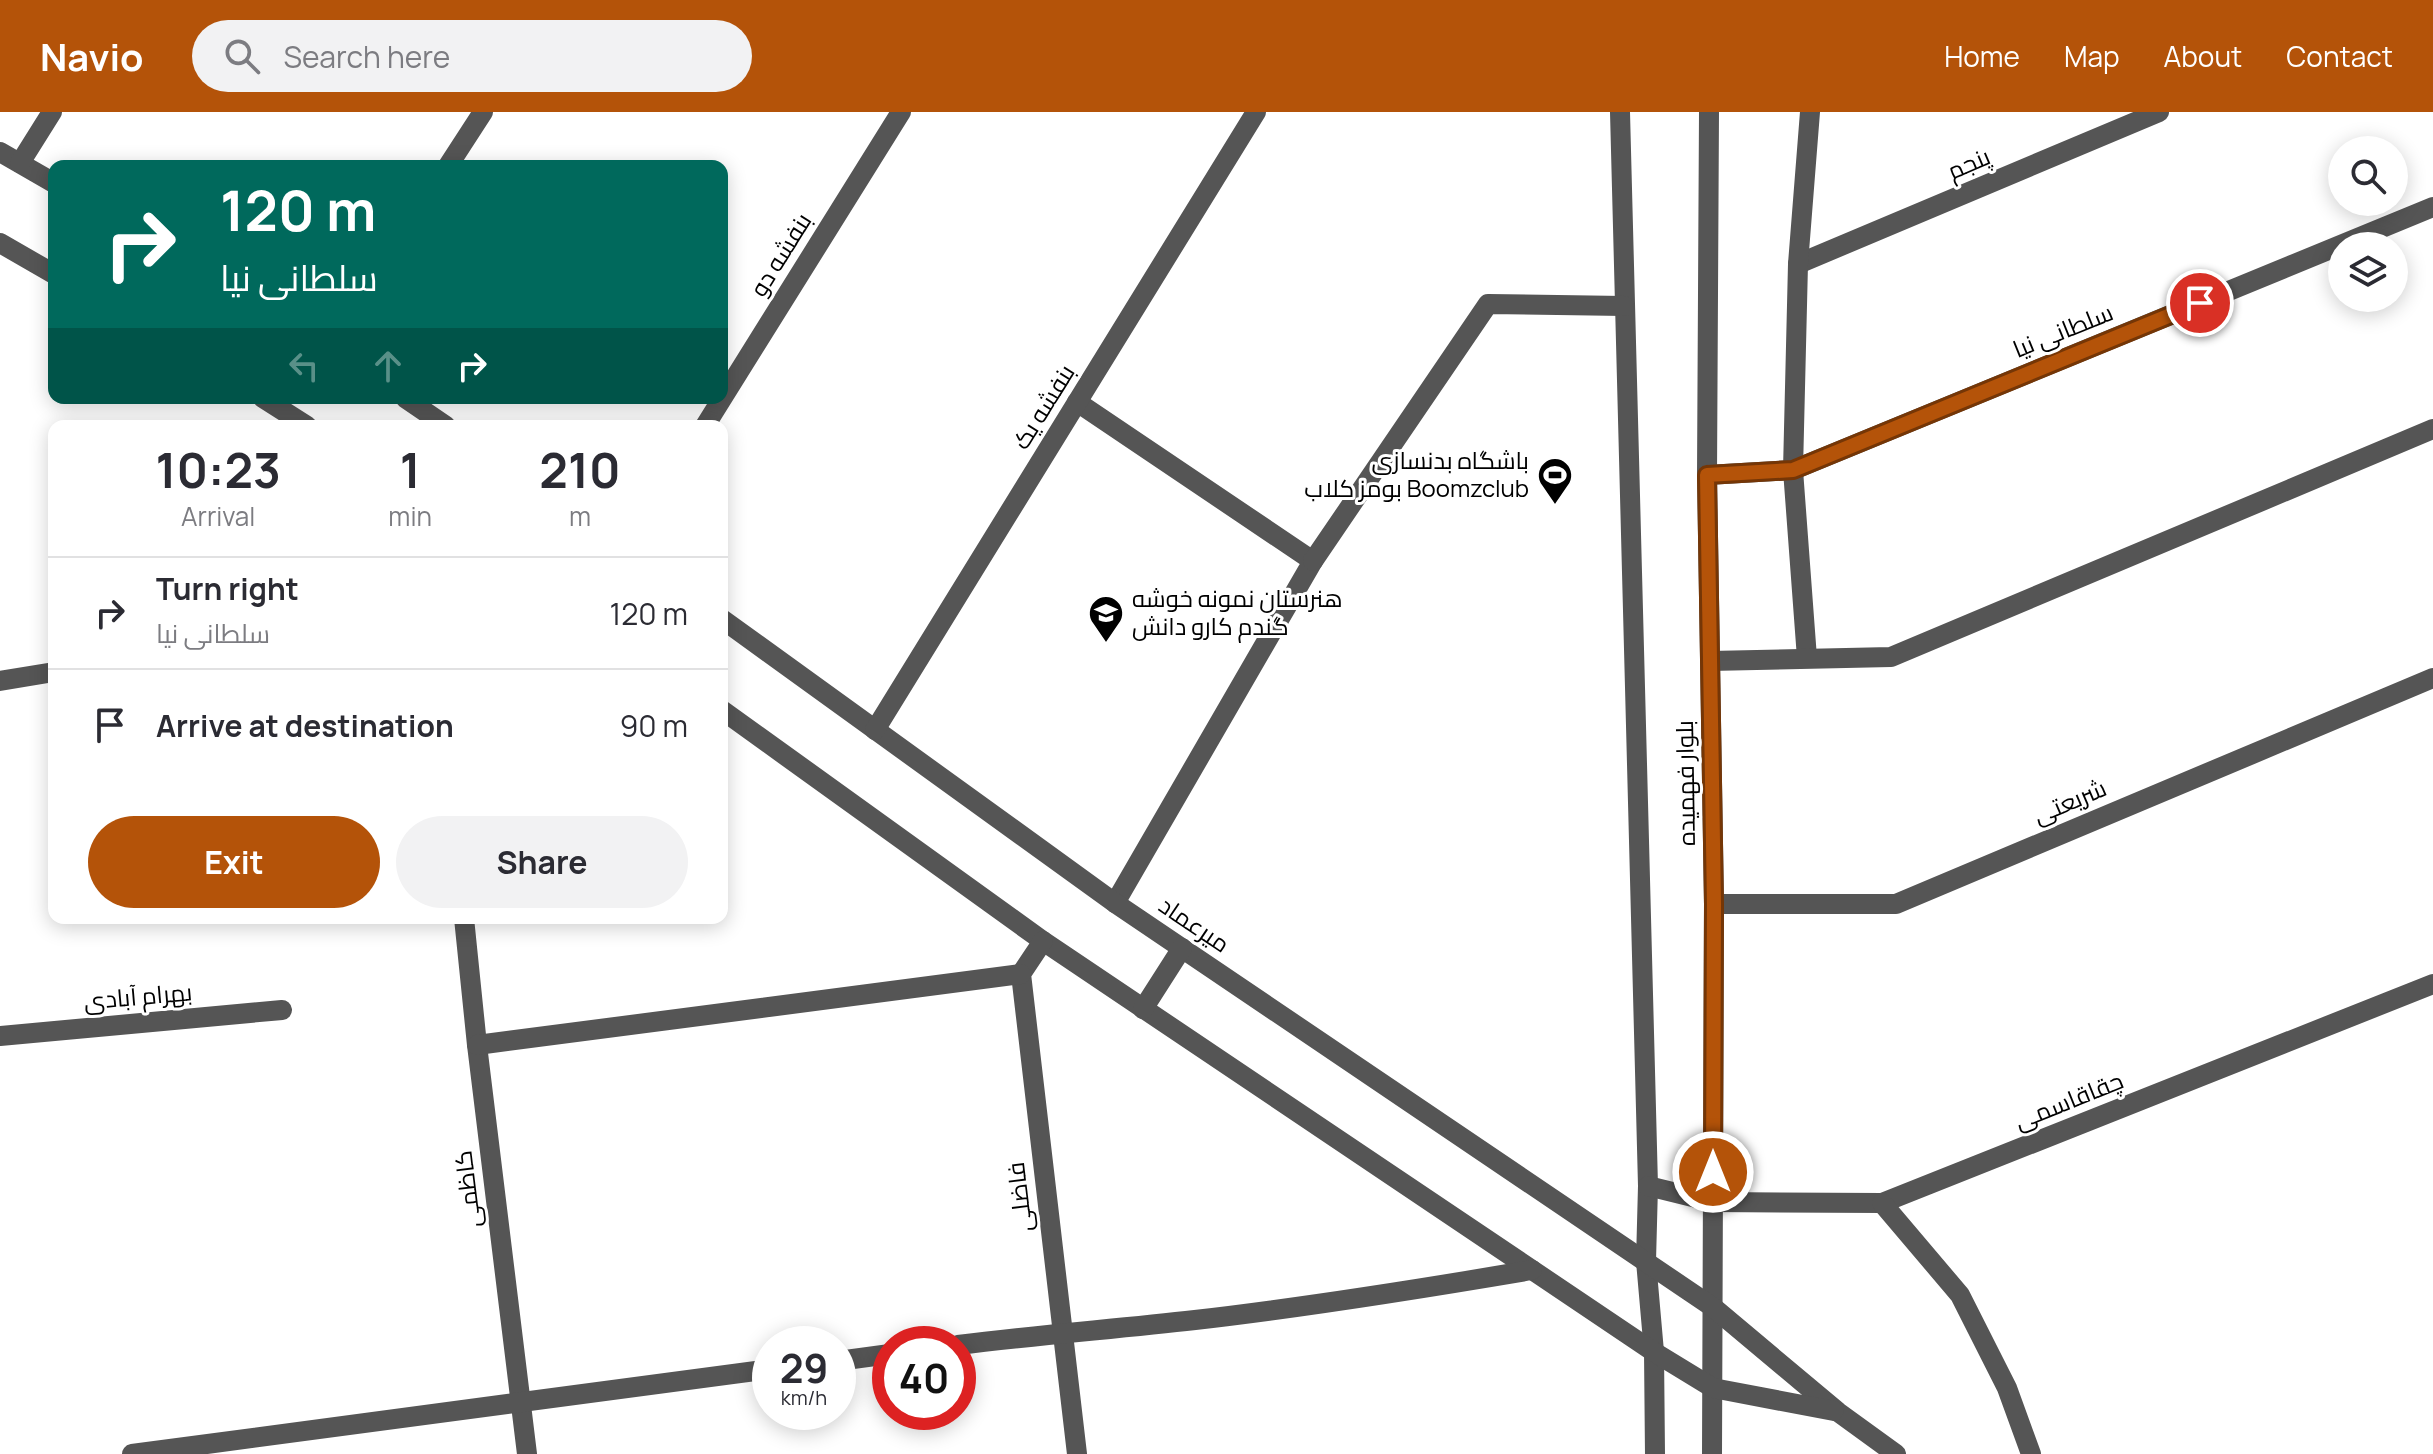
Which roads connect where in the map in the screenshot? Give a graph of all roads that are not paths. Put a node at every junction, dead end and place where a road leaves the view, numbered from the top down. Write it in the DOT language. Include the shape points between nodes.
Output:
graph roads {
  1 [pos="52,112"];
  2 [pos="483,112"];
  3 [pos="901,112"];
  4 [pos="1256,112"];
  5 [pos="1620,112"];
  6 [pos="1709,112"];
  7 [pos="1810,112"];
  8 [pos="2159,112"];
  9 [pos="0,152"];
  10 [pos="452,160"];
  11 [pos="20,163"];
  12 [pos="48,179"];
  13 [pos="2433,207"];
  14 [pos="0,243"];
  15 [pos="1798,264"];
  16 [pos="48,271"];
  17 [pos="1624,306"];
  18 [pos="728,389"];
  19 [pos="1077,402"];
  20 [pos="272,404"];
  21 [pos="414,404"];
  22 [pos="298,420"];
  23 [pos="437,420"];
  24 [pos="2433,429"];
  25 [pos="1793,470"];
  26 [pos="1707,475"];
  27 [pos="1313,561"];
  28 [pos="728,623"];
  29 [pos="1807,658"];
  30 [pos="1710,661"];
  31 [pos="48,673"];
  32 [pos="2433,678"];
  33 [pos="0,681"];
  34 [pos="728,714"];
  35 [pos="875,730"];
  36 [pos="1115,903"];
  37 [pos="1714,904"];
  38 [pos="465,924"];
  39 [pos="1043,941"];
  40 [pos="1182,948"];
  41 [pos="1021,974"];
  42 [pos="2433,984"];
  43 [pos="1143,1009"];
  44 [pos="282,1010"];
  45 [pos="0,1036"];
  46 [pos="477,1045"];
  47 [pos="1648,1186"];
  48 [pos="1713,1202"];
  49 [pos="1882,1203"];
  50 [pos="1646,1261"];
  51 [pos="1539,1275"];
  52 [pos="1714,1308"];
  53 [pos="1062,1332"];
  54 [pos="976,1343"];
  55 [pos="1654,1352"];
  56 [pos="752,1371"];
  57 [pos="1713,1388"];
  58 [pos="520,1401"];
  59 [pos="1838,1412"];
  60 [pos="132,1454"];
  61 [pos="527,1454"];
  62 [pos="1077,1454"];
  63 [pos="1655,1454"];
  64 [pos="1712,1454"];
  65 [pos="1896,1454"];
  66 [pos="2031,1454"];
  1 -- 11 [label="street"];
  2 -- 10 [label="street"];
  3 -- 18 [label="street, بنفشه دو"];
  4 -- 19 [label="street, بنفشه یک"];
  5 -- 17 [label="street, بلوار فهمیده"];
  6 -- 26 [label="street, بلوار فهمیده"];
  7 -- 15 [label="street"];
  8 -- 15 [label="street, پنجم"];
  9 -- 11 [label="street"];
  11 -- 12 [label="street"];
  13 -- 25 [label="street, سلطانی نیا"];
  14 -- 16 [label="street"];
  15 -- 25 [label="street"];
  17 -- 27 [label="street" via="1488,304"];
  17 -- 47 [label="street, بلوار فهمیده"];
  19 -- 27 [label="street"];
  19 -- 35 [label="street, بنفشه یک"];
  20 -- 22 [label="street"];
  21 -- 23 [label="street"];
  24 -- 29 [label="street" via="1891,657"];
  25 -- 26 [label="street, سلطانی نیا"];
  25 -- 29 [label="street"];
  26 -- 30 [label="street, بلوار فهمیده"];
  27 -- 36 [label="street"];
  28 -- 35 [label="street, میرعماد"];
  29 -- 30 [label="street"];
  30 -- 37 [label="street, بلوار فهمیده"];
  31 -- 33 [label="street"];
  32 -- 37 [label="street, شریعتی" via="1896,904"];
  34 -- 39 [label="street"];
  35 -- 36 [label="street, میرعماد"];
  36 -- 40 [label="street, میرعماد"];
  37 -- 48 [label="street, بلوار فهمیده"];
  38 -- 46 [label="street, کاظمی"];
  39 -- 41 [label="street"];
  39 -- 43 [label="street"];
  40 -- 43 [label="street"];
  40 -- 50 [label="street, میرعماد"];
  41 -- 46 [label="street"];
  41 -- 53 [label="street, فاضلی"];
  42 -- 49 [label="street, چقاقاسمی"];
  43 -- 51 [label="street"];
  44 -- 45 [label="street, بهرام آبادی"];
  46 -- 58 [label="street, کاظمی"];
  47 -- 48 [label="street, چقاقاسمی"];
  47 -- 50 [label="street, بلوار فهمیده"];
  48 -- 49 [label="street, چقاقاسمی"];
  48 -- 52 [label="street, بلوار فهمیده"];
  49 -- 66 [label="street" via="1960,1295 2007,1388"];
  50 -- 52 [label="street, میرعماد"];
  50 -- 55 [label="street, بلوار فهمیده"];
  51 -- 53 [label="street"];
  51 -- 55 [label="street"];
  52 -- 57 [label="street, بلوار فهمیده"];
  52 -- 59 [label="street, میرعماد"];
  53 -- 54 [label="street"];
  53 -- 62 [label="street, فاضلی"];
  55 -- 57 [label="street"];
  55 -- 63 [label="street, بلوار فهمیده"];
  56 -- 58 [label="street"];
  57 -- 59 [label="street"];
  57 -- 64 [label="street, بلوار فهمیده"];
  58 -- 60 [label="street"];
  58 -- 61 [label="street, کاظمی"];
  59 -- 65 [label="street, میرعماد"];
}
